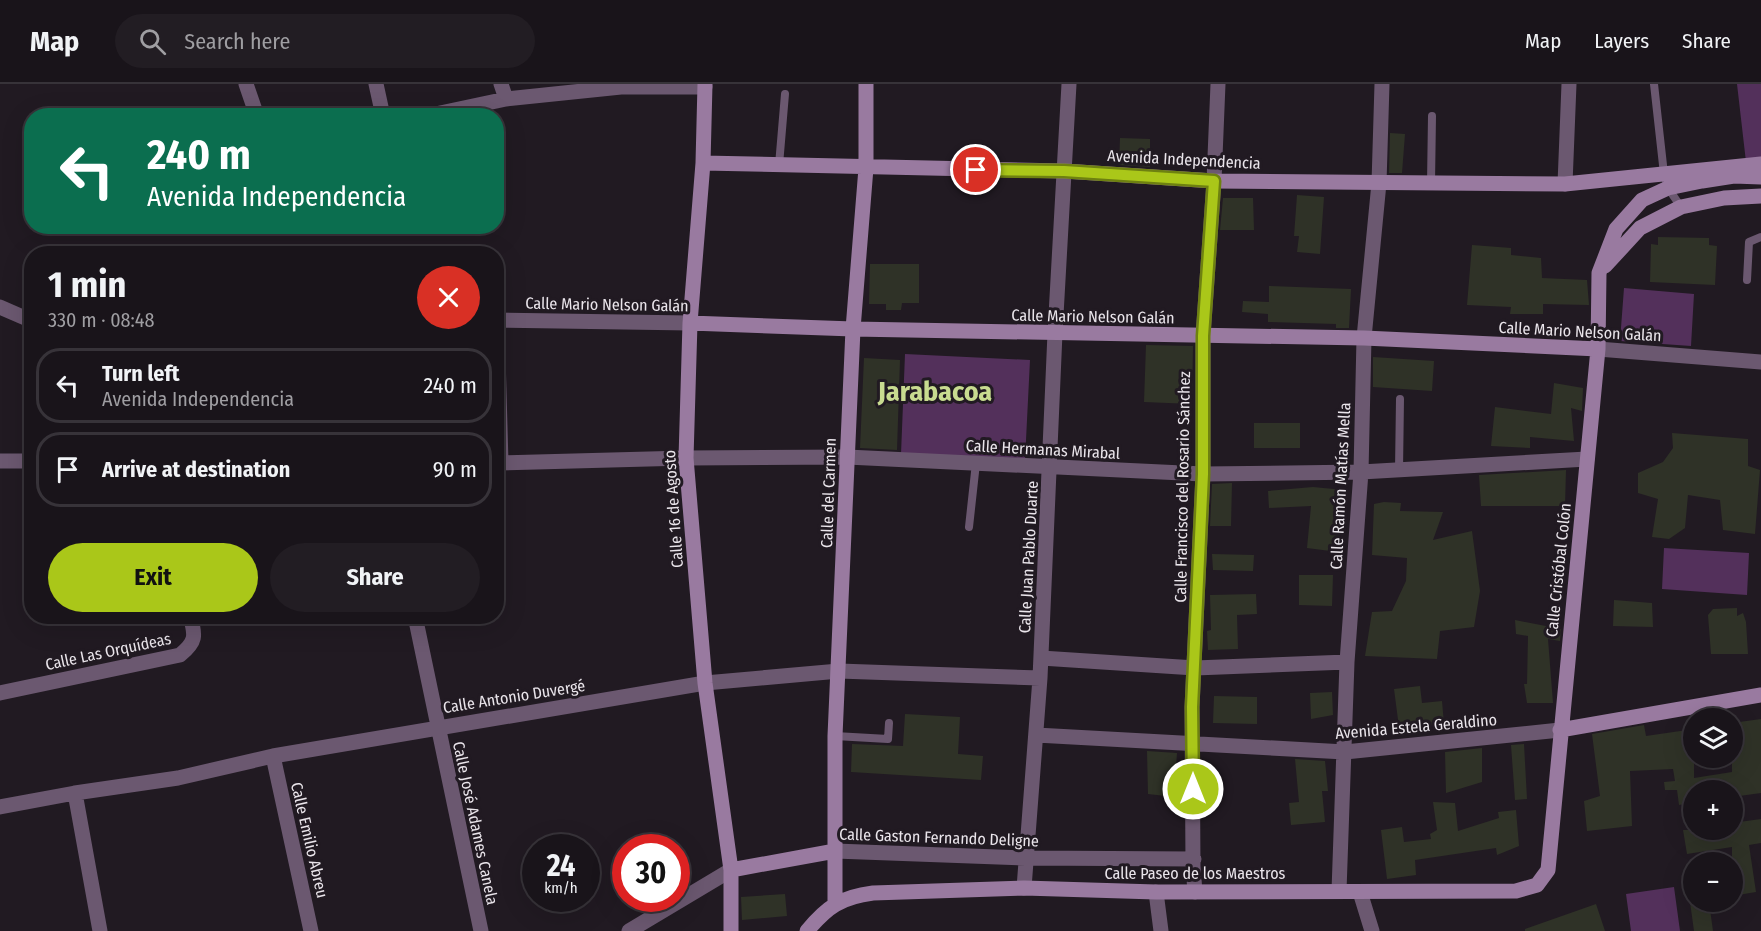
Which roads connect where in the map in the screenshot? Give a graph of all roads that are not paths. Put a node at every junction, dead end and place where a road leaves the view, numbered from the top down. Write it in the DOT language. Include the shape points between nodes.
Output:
graph roads {
  1 [pos="246,84"];
  2 [pos="376,84"];
  3 [pos="867,84"];
  4 [pos="1069,84"];
  5 [pos="1218,84"];
  6 [pos="1382,84"];
  7 [pos="1569,84"];
  8 [pos="1654,84"];
  9 [pos="705,85"];
  10 [pos="503,92"];
  11 [pos="785,94"];
  12 [pos="254,108"];
  13 [pos="381,108"];
  14 [pos="452,108"];
  15 [pos="1432,116"];
  16 [pos="703,163"];
  17 [pos="1761,164"];
  18 [pos="779,165"];
  19 [pos="866,168"];
  20 [pos="1064,171"];
  21 [pos="1761,177"];
  22 [pos="1214,181"];
  23 [pos="1666,181"];
  24 [pos="1379,183"];
  25 [pos="1431,183"];
  26 [pos="1565,184"];
  27 [pos="1761,196"];
  28 [pos="1681,207"];
  29 [pos="1761,237"];
  30 [pos="1599,273"];
  31 [pos="1747,280"];
  32 [pos="0,308"];
  33 [pos="24,318"];
  34 [pos="504,320"];
  35 [pos="690,323"];
  36 [pos="853,329"];
  37 [pos="1055,333"];
  38 [pos="1203,336"];
  39 [pos="1364,338"];
  40 [pos="1598,349"];
  41 [pos="1761,362"];
  42 [pos="1400,399"];
  43 [pos="847,457"];
  44 [pos="686,458"];
  45 [pos="1587,459"];
  46 [pos="0,461"];
  47 [pos="24,461"];
  48 [pos="504,463"];
  49 [pos="976,463"];
  50 [pos="1050,467"];
  51 [pos="1399,470"];
  52 [pos="1361,472"];
  53 [pos="1203,474"];
  54 [pos="969,527"];
  55 [pos="192,624"];
  56 [pos="417,624"];
  57 [pos="1041,658"];
  58 [pos="1347,662"];
  59 [pos="1195,668"];
  60 [pos="839,671"];
  61 [pos="1040,678"];
  62 [pos="705,683"];
  63 [pos="0,693"];
  64 [pos="1761,695"];
  65 [pos="889,723"];
  66 [pos="437,727"];
  67 [pos="1560,730"];
  68 [pos="1036,735"];
  69 [pos="835,736"];
  70 [pos="1193,743"];
  71 [pos="1345,752"];
  72 [pos="273,756"];
  73 [pos="75,792"];
  74 [pos="0,807"];
  75 [pos="835,851"];
  76 [pos="1026,858"];
  77 [pos="1194,859"];
  78 [pos="731,870"];
  79 [pos="1548,870"];
  80 [pos="1024,888"];
  81 [pos="1339,891"];
  82 [pos="1156,892"];
  83 [pos="1195,892"];
  84 [pos="1360,892"];
  85 [pos="835,903"];
  86 [pos="100,931"];
  87 [pos="311,931"];
  88 [pos="482,931"];
  89 [pos="629,931"];
  90 [pos="731,931"];
  91 [pos="807,931"];
  92 [pos="1161,931"];
  93 [pos="1372,931"];
  1 -- 12 [label="street"];
  2 -- 13 [label="street"];
  3 -- 19 [label="street, Calle del Carmen"];
  4 -- 20 [label="street, Calle Juan Pablo Duarte"];
  5 -- 22 [label="street, Calle Francisco del Rosario Sánchez"];
  6 -- 24 [label="street, Calle Ramón Matías Mella"];
  7 -- 26 [label="street"];
  8 -- 23 [label="lane"];
  9 -- 10 [label="street"];
  9 -- 16 [label="street, Calle 16 de Agosto"];
  10 -- 14 [label="street"];
  11 -- 18 [label="lane"];
  15 -- 25 [label="lane"];
  16 -- 18 [label="street, Avenida Independencia"];
  16 -- 35 [label="street, Calle 16 de Agosto"];
  17 -- 23 [label="street"];
  18 -- 19 [label="street, Avenida Independencia"];
  19 -- 20 [label="street, Avenida Independencia"];
  19 -- 36 [label="street, Calle del Carmen"];
  20 -- 22 [label="street, Avenida Independencia"];
  20 -- 37 [label="street, Calle Juan Pablo Duarte"];
  21 -- 23 [label="street"];
  22 -- 24 [label="street, Avenida Independencia"];
  22 -- 38 [label="street, Calle Francisco del Rosario Sánchez"];
  23 -- 26 [label="street, Avenida Independencia"];
  23 -- 28 [label="lane"];
  23 -- 30 [label="street, Calle Cristóbal Colón" via="1616,229"];
  24 -- 25 [label="street, Avenida Independencia"];
  24 -- 39 [label="street, Calle Ramón Matías Mella"];
  25 -- 26 [label="street, Avenida Independencia"];
  27 -- 28 [label="street" via="1724,198"];
  28 -- 30 [label="street" via="1640,228"];
  29 -- 31 [label="lane" via="1749,242"];
  30 -- 40 [label="street, Calle Cristóbal Colón"];
  32 -- 33 [label="street"];
  34 -- 35 [label="street, Calle Mario Nelson Galán"];
  35 -- 36 [label="street, Calle Mario Nelson Galán"];
  35 -- 44 [label="street, Calle 16 de Agosto"];
  36 -- 37 [label="street, Calle Mario Nelson Galán"];
  36 -- 43 [label="street, Calle del Carmen"];
  37 -- 38 [label="street, Calle Mario Nelson Galán"];
  37 -- 50 [label="street, Calle Juan Pablo Duarte"];
  38 -- 39 [label="street, Calle Mario Nelson Galán"];
  38 -- 53 [label="street, Calle Francisco del Rosario Sánchez"];
  39 -- 40 [label="street, Calle Mario Nelson Galán"];
  39 -- 52 [label="street, Calle Ramón Matías Mella"];
  40 -- 41 [label="street, Calle Mario Nelson Galán"];
  40 -- 45 [label="street, Calle Cristóbal Colón"];
  42 -- 51 [label="lane"];
  43 -- 44 [label="street, Calle Hermanas Mirabal"];
  43 -- 49 [label="street, Calle Hermanas Mirabal"];
  43 -- 60 [label="street, Calle del Carmen"];
  44 -- 48 [label="street, Calle Hermanas Mirabal"];
  44 -- 62 [label="street, Calle 16 de Agosto"];
  45 -- 51 [label="street, Calle Hermanas Mirabal"];
  45 -- 67 [label="street, Calle Cristóbal Colón"];
  46 -- 47 [label="street"];
  49 -- 50 [label="street, Calle Hermanas Mirabal"];
  49 -- 54 [label="lane"];
  50 -- 53 [label="street, Calle Hermanas Mirabal"];
  50 -- 57 [label="street, Calle Juan Pablo Duarte"];
  51 -- 52 [label="street, Calle Hermanas Mirabal"];
  52 -- 53 [label="street, Calle Hermanas Mirabal"];
  52 -- 58 [label="street, Calle Ramón Matías Mella"];
  53 -- 59 [label="street, Calle Francisco del Rosario Sánchez"];
  55 -- 63 [label="street, Calle Las Orquídeas" via="191,645 180,655"];
  56 -- 66 [label="street, Calle José Adames Canela"];
  57 -- 59 [label="street"];
  57 -- 61 [label="street, Calle Juan Pablo Duarte"];
  58 -- 59 [label="street"];
  58 -- 71 [label="street, Calle Ramón Matías Mella"];
  59 -- 70 [label="street, Calle Francisco del Rosario Sánchez"];
  60 -- 61 [label="street, Calle Antonio Duvergé"];
  60 -- 62 [label="street, Calle Antonio Duvergé"];
  60 -- 69 [label="street, Calle del Carmen"];
  61 -- 68 [label="street, Calle Juan Pablo Duarte"];
  62 -- 66 [label="street, Calle Antonio Duvergé"];
  62 -- 78 [label="street, Calle 16 de Agosto"];
  64 -- 67 [label="street, Avenida Estela Geraldino"];
  65 -- 69 [label="lane" via="888,739"];
  66 -- 72 [label="street, Calle Antonio Duvergé"];
  66 -- 88 [label="street, Calle José Adames Canela"];
  67 -- 71 [label="street, Avenida Estela Geraldino"];
  67 -- 79 [label="street, Calle Cristóbal Colón"];
  68 -- 70 [label="street, Avenida Estela Geraldino"];
  68 -- 76 [label="street, Calle Juan Pablo Duarte"];
  69 -- 75 [label="street, Calle del Carmen"];
  70 -- 71 [label="street, Avenida Estela Geraldino"];
  70 -- 77 [label="street, Calle Francisco del Rosario Sánchez"];
  71 -- 81 [label="street, Calle Ramón Matías Mella"];
  72 -- 73 [label="street, Calle Antonio Duvergé" via="178,778"];
  72 -- 87 [label="street, Calle Emilio Abreu"];
  73 -- 74 [label="street, Calle Antonio Duvergé"];
  73 -- 86 [label="street"];
  75 -- 76 [label="street, Calle Gaston Fernando Deligne"];
  75 -- 78 [label="street, Calle Gaston Fernando Deligne"];
  75 -- 85 [label="street, Calle del Carmen"];
  76 -- 77 [label="street, Calle Gaston Fernando Deligne"];
  76 -- 80 [label="street, Calle Juan Pablo Duarte"];
  77 -- 83 [label="street, Calle Francisco del Rosario Sánchez"];
  78 -- 89 [label="street, Calle Gaston Fernando Deligne"];
  78 -- 90 [label="street, Calle 16 de Agosto"];
  79 -- 84 [label="street, Calle Paseo de los Maestros" via="1537,885 1516,891"];
  80 -- 82 [label="street, Calle Paseo de los Maestros"];
  80 -- 85 [label="street, Calle Paseo de los Maestros" via="873,893"];
  81 -- 83 [label="street, Calle Paseo de los Maestros"];
  81 -- 84 [label="street, Calle Paseo de los Maestros"];
  82 -- 83 [label="street, Calle Paseo de los Maestros"];
  82 -- 92 [label="street"];
  84 -- 93 [label="street"];
  85 -- 91 [label="street"];
}
